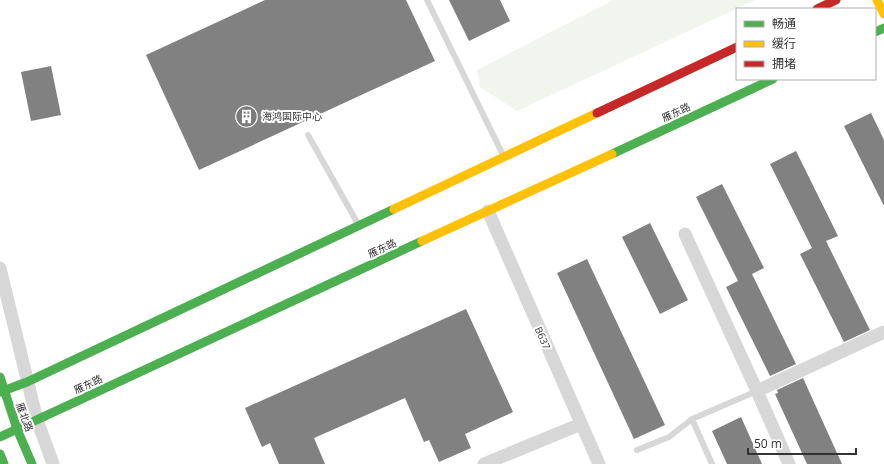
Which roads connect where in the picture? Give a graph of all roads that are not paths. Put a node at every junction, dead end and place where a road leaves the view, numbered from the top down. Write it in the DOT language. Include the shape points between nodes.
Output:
graph roads {
  1 [pos="427,0"];
  2 [pos="836,0"];
  3 [pos="877,0"];
  4 [pos="819,8"];
  5 [pos="884,14"];
  6 [pos="736,47"];
  7 [pos="771,80"];
  8 [pos="308,135"];
  9 [pos="504,157"];
  10 [pos="488,211"];
  11 [pos="359,225"];
  12 [pos="686,234"];
  13 [pos="0,268"];
  14 [pos="884,332"];
  15 [pos="0,377"];
  16 [pos="26,382"];
  17 [pos="757,391"];
  18 [pos="2,392"];
  19 [pos="692,419"];
  20 [pos="37,420"];
  21 [pos="581,424"];
  22 [pos="16,429"];
  23 [pos="0,437"];
  24 [pos="637,450"];
  25 [pos="0,454"];
  26 [pos="4,464"];
  27 [pos="32,464"];
  28 [pos="53,464"];
  29 [pos="484,464"];
  30 [pos="599,464"];
  31 [pos="712,464"];
  32 [pos="789,464"];
  1 -- 9 [label="lane"];
  2 -- 4 [label="main road"];
  3 -- 5 [label="main road"];
  6 -- 9 [label="main road"];
  7 -- 10 [label="main road, 雁东路"];
  8 -- 11 [label="lane"];
  9 -- 11 [label="main road"];
  10 -- 20 [label="main road, 雁东路"];
  10 -- 21 [label="street, B637"];
  11 -- 16 [label="main road"];
  12 -- 17 [label="street"];
  13 -- 16 [label="street"];
  14 -- 17 [label="street"];
  15 -- 18 [label="main road, 雁北路"];
  16 -- 18 [label="main road"];
  16 -- 20 [label="street"];
  17 -- 19 [label="lane"];
  17 -- 32 [label="street"];
  18 -- 22 [label="main road, 雁北路"];
  19 -- 24 [label="lane" via="669,437"];
  19 -- 31 [label="lane"];
  20 -- 22 [label="main road, 雁东路"];
  20 -- 28 [label="street"];
  21 -- 29 [label="street"];
  21 -- 30 [label="street, B637"];
  22 -- 23 [label="main road, 雁东路"];
  22 -- 27 [label="main road, 雁北路"];
  25 -- 26 [label="main road"];
}
